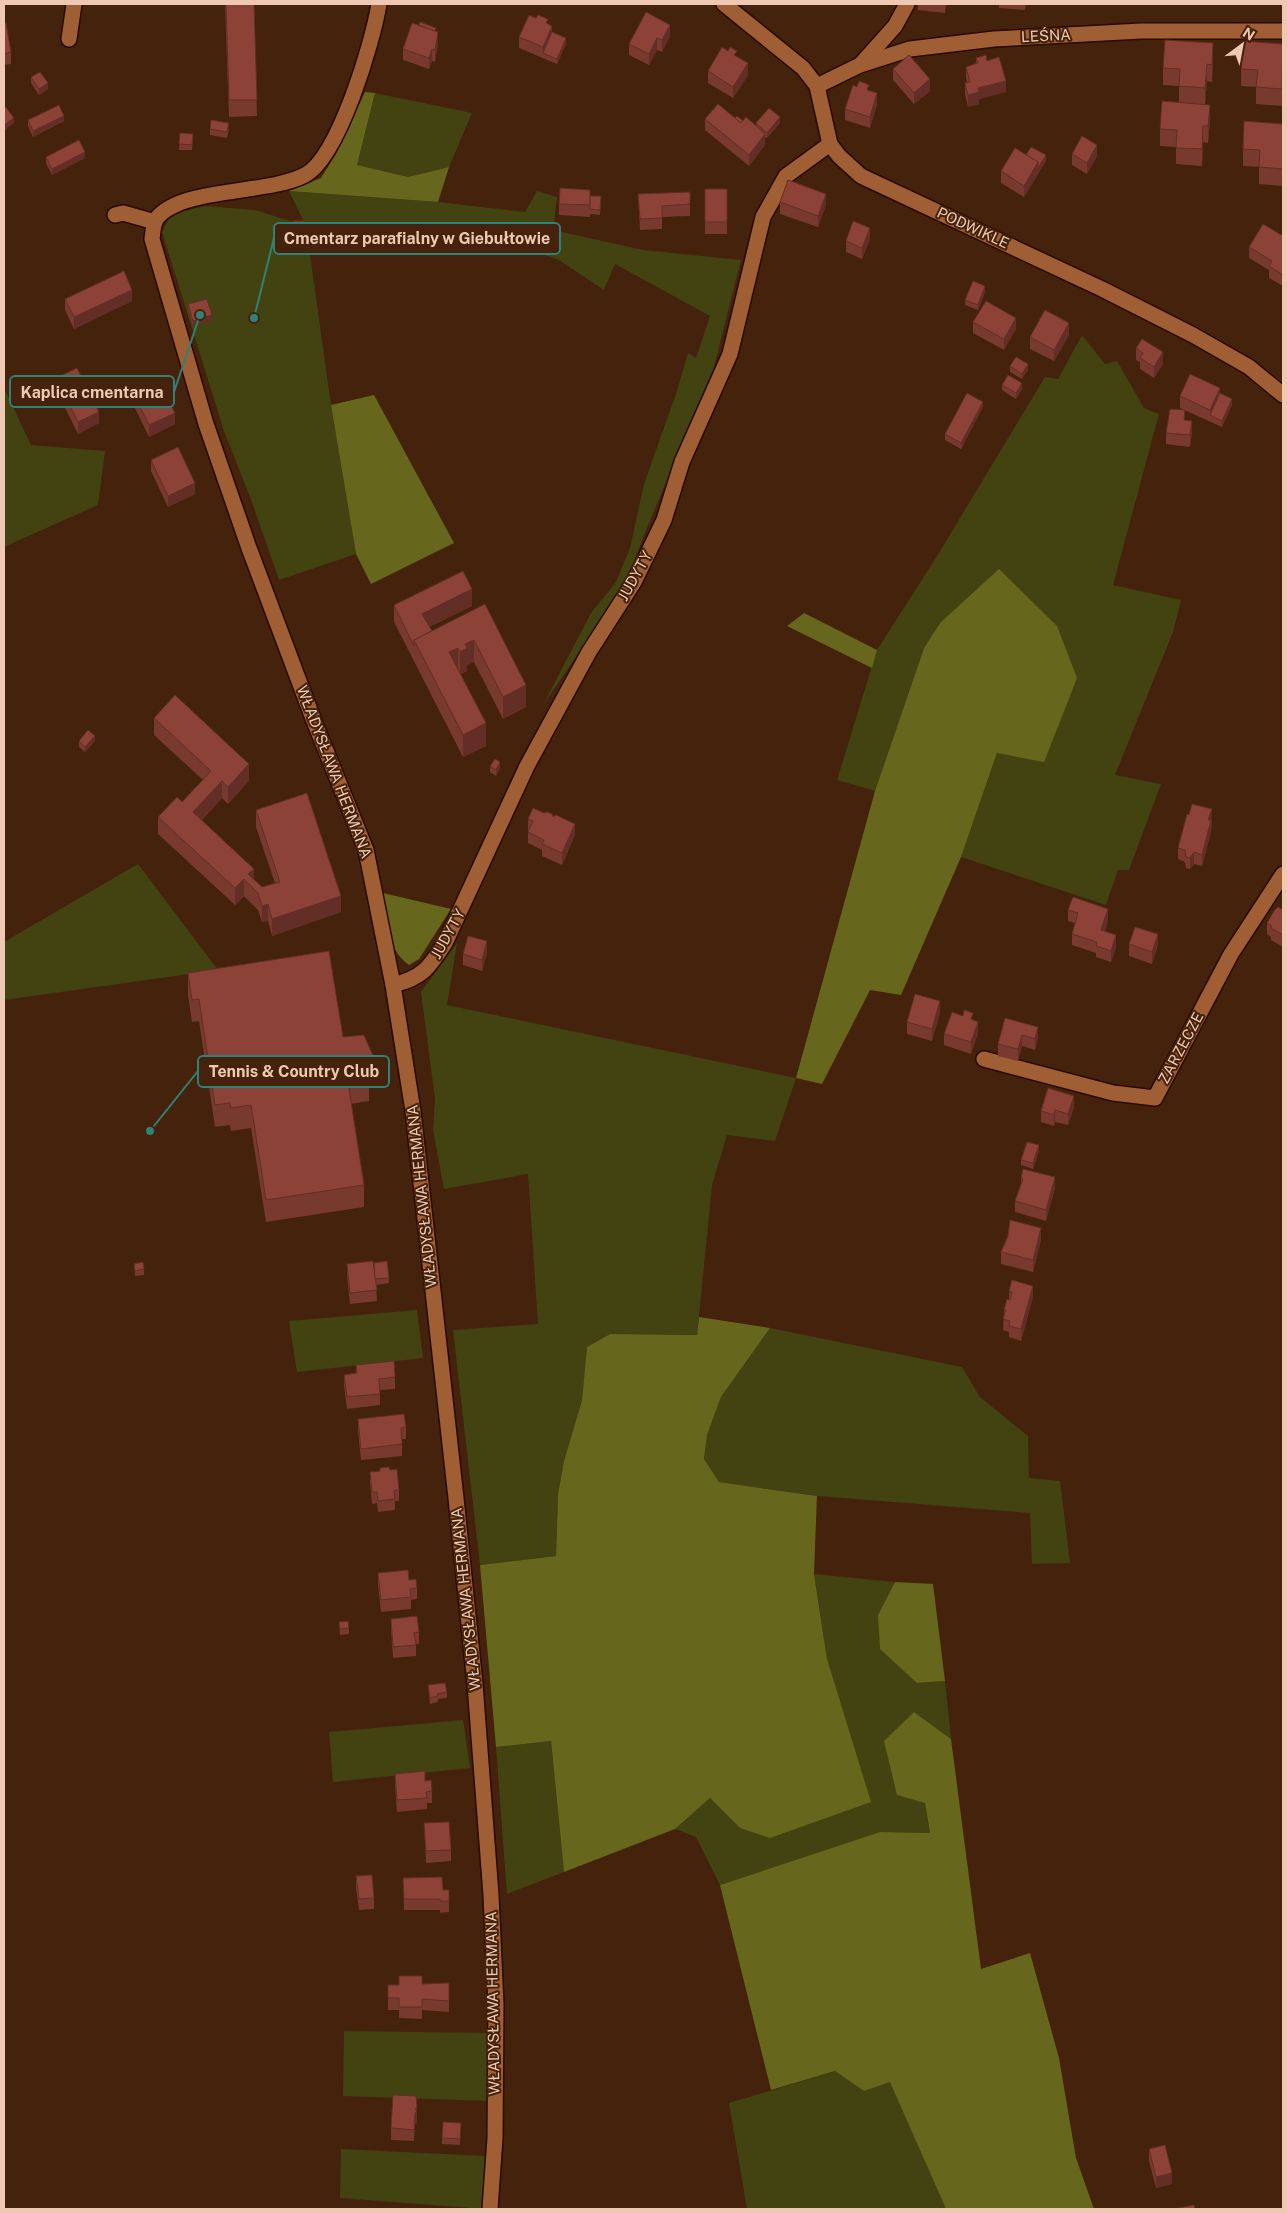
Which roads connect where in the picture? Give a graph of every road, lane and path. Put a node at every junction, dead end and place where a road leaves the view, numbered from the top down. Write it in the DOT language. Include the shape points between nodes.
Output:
graph roads {
  1 [pos="74,4"];
  2 [pos="379,4"];
  3 [pos="724,4"];
  4 [pos="907,4"];
  5 [pos="1283,31"];
  6 [pos="69,39"];
  7 [pos="860,65"];
  8 [pos="817,86"];
  9 [pos="830,144"];
  10 [pos="116,215"];
  11 [pos="155,222"];
  12 [pos="1283,395"];
  13 [pos="1283,874"];
  14 [pos="393,985"];
  15 [pos="984,1059"];
  16 [pos="490,2209"];
  1 -- 6 [label="street"];
  2 -- 11 [label="street" via="361,73 329,150 306,174 264,188 194,199 171,206"];
  3 -- 8 [label="street, PODWIKLE" via="803,68"];
  4 -- 7 [label="street" via="895,26"];
  5 -- 7 [label="street, LEŚNA" via="1140,31 994,39 910,49"];
  7 -- 8 [label="street, LEŚNA"];
  8 -- 9 [label="street, PODWIKLE"];
  9 -- 12 [label="street, PODWIKLE" via="861,176 1192,335 1249,368"];
  9 -- 14 [label="street, JUDYTY" via="786,176 763,217 730,354 682,462 664,520 634,582 589,652 527,766 445,943 419,976"];
  10 -- 11 [label="street" via="122,213"];
  11 -- 14 [label="street, WŁADYSŁAWA HERMANA" via="152,240 206,424 307,703 366,850"];
  13 -- 15 [label="street, ZARZECZE" via="1231,954 1155,1098 1113,1093"];
  14 -- 16 [label="street, WŁADYSŁAWA HERMANA" via="412,1103 475,1684 495,1996 495,2118"];
}
